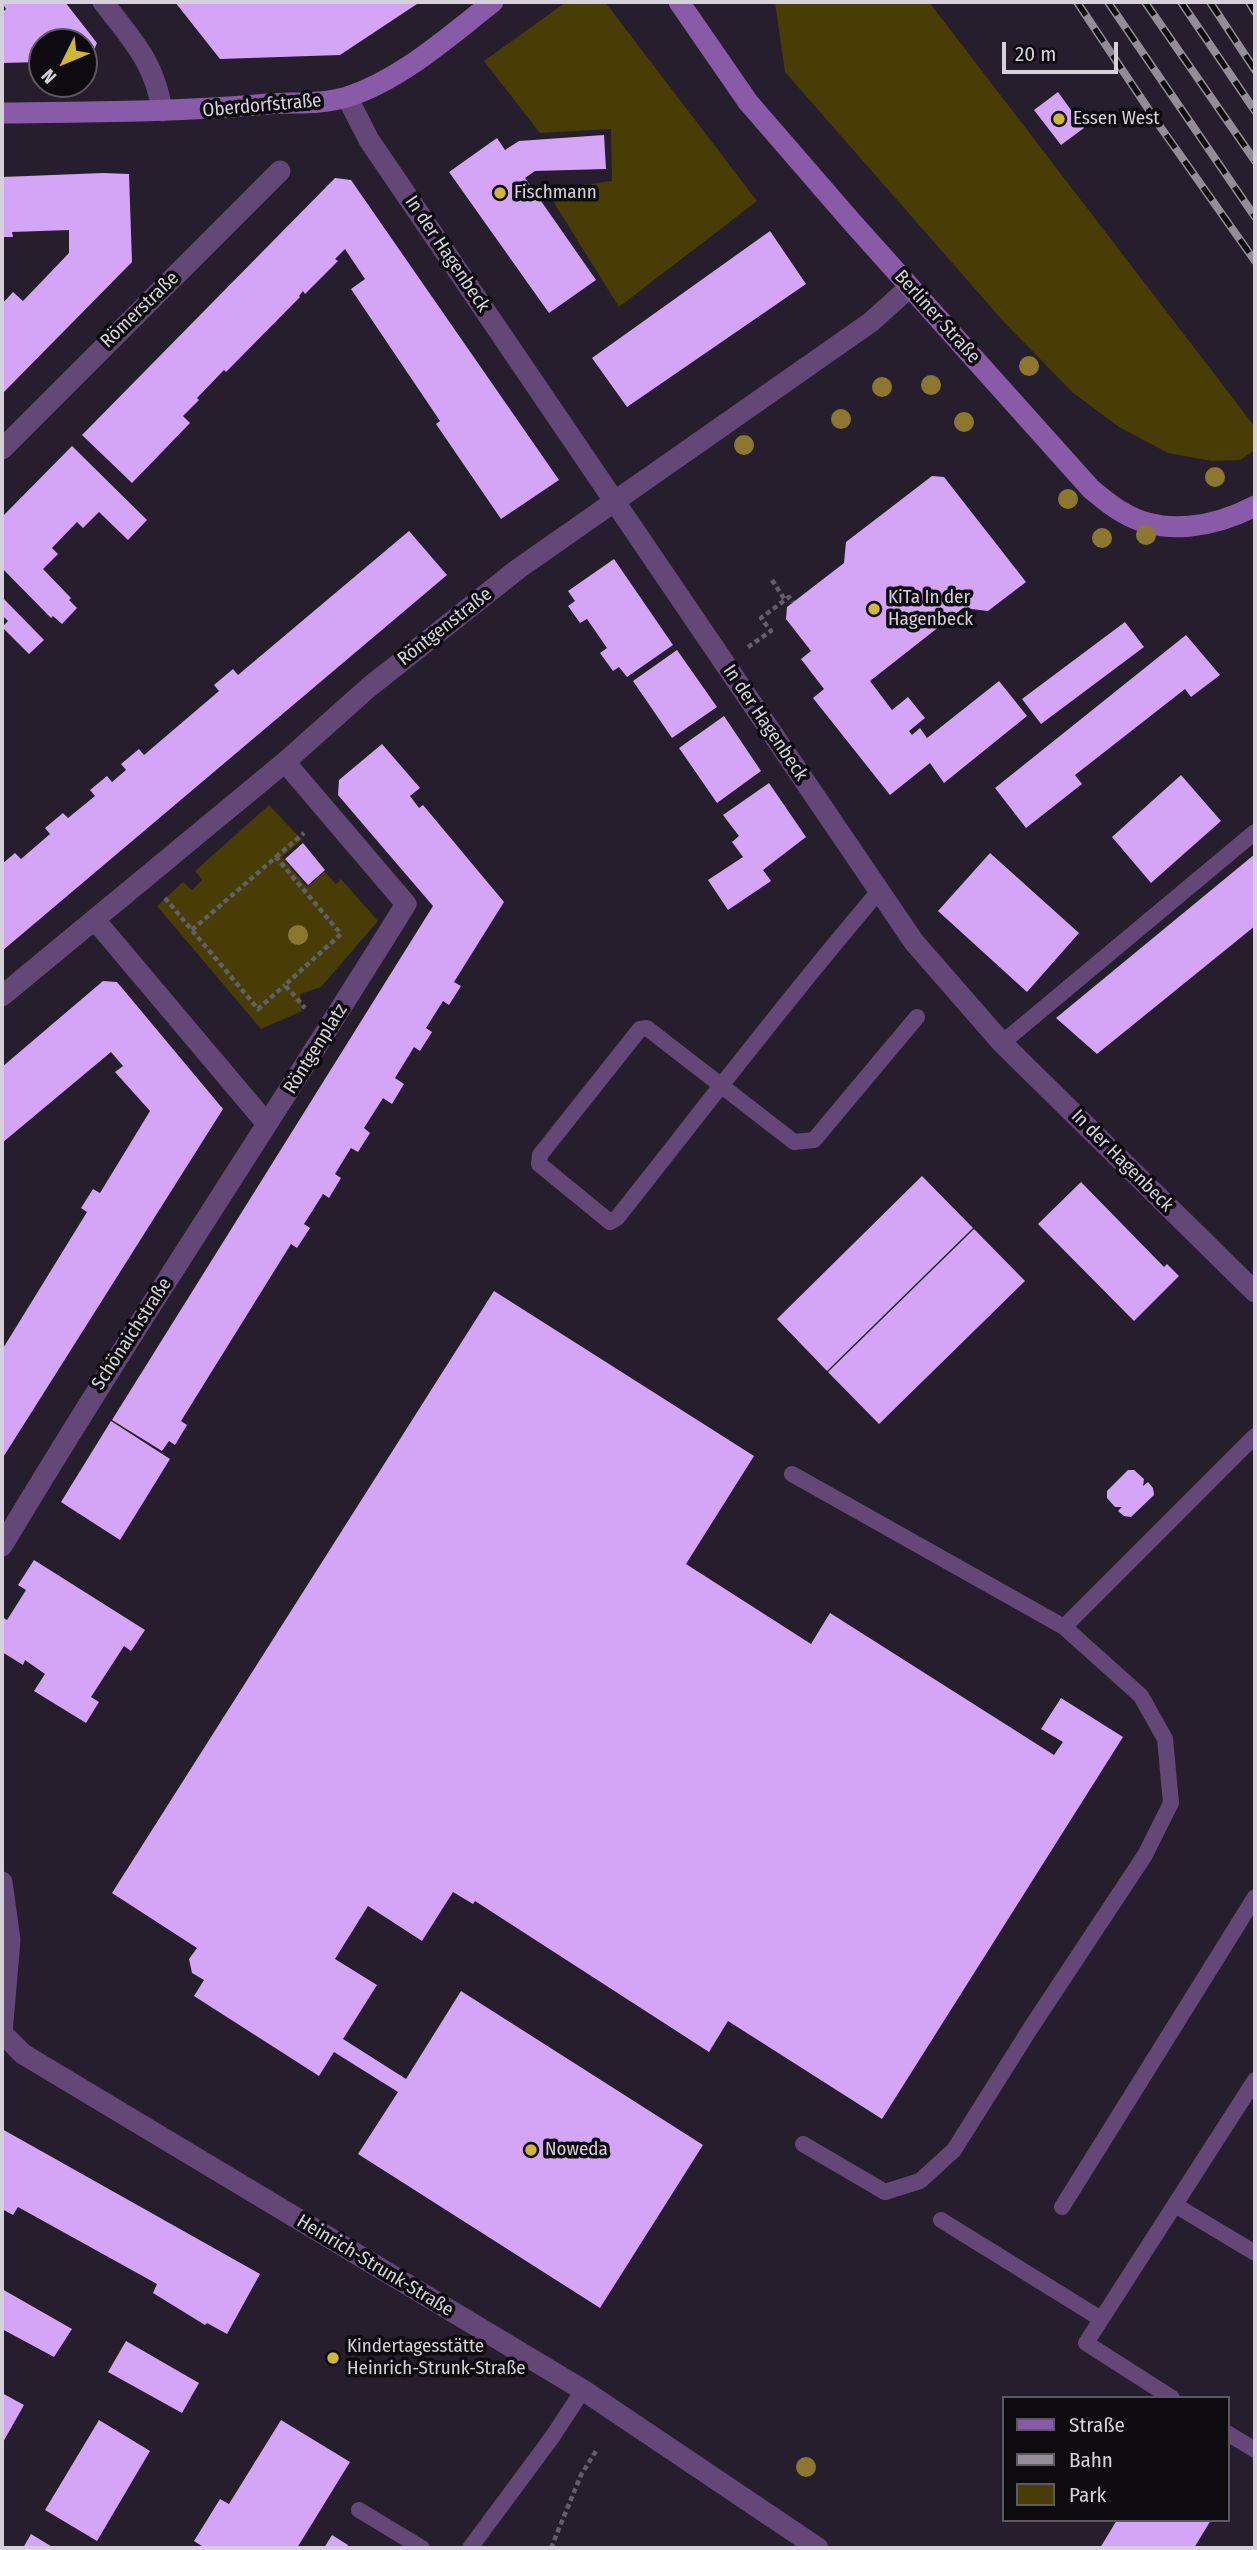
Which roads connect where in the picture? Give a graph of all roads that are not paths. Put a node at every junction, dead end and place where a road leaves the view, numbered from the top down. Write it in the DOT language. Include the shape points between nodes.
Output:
graph roads {
  1 [pos="103,2"];
  2 [pos="494,2"];
  3 [pos="679,2"];
  4 [pos="347,97"];
  5 [pos="162,111"];
  6 [pos="2,113"];
  7 [pos="279,171"];
  8 [pos="910,287"];
  9 [pos="2,449"];
  10 [pos="614,500"];
  11 [pos="1255,506"];
  12 [pos="285,762"];
  13 [pos="1255,832"];
  14 [pos="880,890"];
  15 [pos="95,920"];
  16 [pos="2,996"];
  17 [pos="917,1017"];
  18 [pos="1002,1043"];
  19 [pos="722,1085"];
  20 [pos="267,1124"];
  21 [pos="1255,1292"];
  22 [pos="1255,1437"];
  23 [pos="792,1474"];
  24 [pos="2,1546"];
  25 [pos="1064,1627"];
  26 [pos="2,1882"];
  27 [pos="1255,1897"];
  28 [pos="2,2033"];
  29 [pos="1255,2080"];
  30 [pos="803,2144"];
  31 [pos="1175,2205"];
  32 [pos="1062,2207"];
  33 [pos="941,2220"];
  34 [pos="1255,2253"];
  35 [pos="1101,2319"];
  36 [pos="583,2390"];
  37 [pos="1169,2396"];
  38 [pos="1229,2434"];
  39 [pos="1255,2450"];
  40 [pos="359,2510"];
  41 [pos="422,2548"];
  42 [pos="470,2548"];
  43 [pos="818,2548"];
  1 -- 5 [label="street" via="145,57 159,86"];
  2 -- 4 [label="street, Oberdorfstraße" via="404,68"];
  3 -- 8 [label="street, Berliner Straße" via="748,102"];
  4 -- 5 [label="street, Oberdorfstraße"];
  4 -- 10 [label="street, In der Hagenbeck" via="369,140"];
  5 -- 6 [label="street, Oberdorfstraße"];
  7 -- 9 [label="street, Römerstraße"];
  8 -- 10 [label="street, Röntgenstraße" via="871,322"];
  8 -- 11 [label="street, Berliner Straße" via="1091,489 1122,512 1144,522 1193,526"];
  10 -- 12 [label="street, Röntgenstraße" via="368,688"];
  10 -- 14 [label="street, In der Hagenbeck"];
  12 -- 15 [label="street, Röntgenstraße"];
  12 -- 20 [label="street, Röntgenplatz" via="407,904"];
  13 -- 18 [label="lane"];
  14 -- 18 [label="street, In der Hagenbeck" via="914,942"];
  14 -- 19 [label="lane"];
  15 -- 16 [label="street, Röntgenstraße"];
  15 -- 20 [label="street"];
  17 -- 19 [label="lane" via="814,1140 794,1142"];
  18 -- 21 [label="street, In der Hagenbeck"];
  19 -- 19 [label="lane" via="610,1222 539,1164 540,1155 640,1030 647,1028"];
  20 -- 24 [label="street, Schönaichstraße" via="87,1404"];
  22 -- 25 [label="lane"];
  23 -- 25 [label="lane"];
  25 -- 30 [label="lane" via="1141,1696 1166,1739 1171,1803 1145,1855 954,2150 920,2181 885,2192"];
  26 -- 28 [label="street" via="10,1940"];
  27 -- 32 [label="lane"];
  28 -- 36 [label="street, Heinrich-Strunk-Straße" via="23,2054"];
  29 -- 31 [label="lane"];
  31 -- 34 [label="lane"];
  31 -- 35 [label="lane"];
  33 -- 35 [label="lane"];
  35 -- 37 [label="lane" via="1086,2343"];
  36 -- 42 [label="lane"];
  36 -- 43 [label="street, Heinrich-Strunk-Straße"];
  38 -- 39 [label="lane"];
  40 -- 41 [label="lane"];
}
